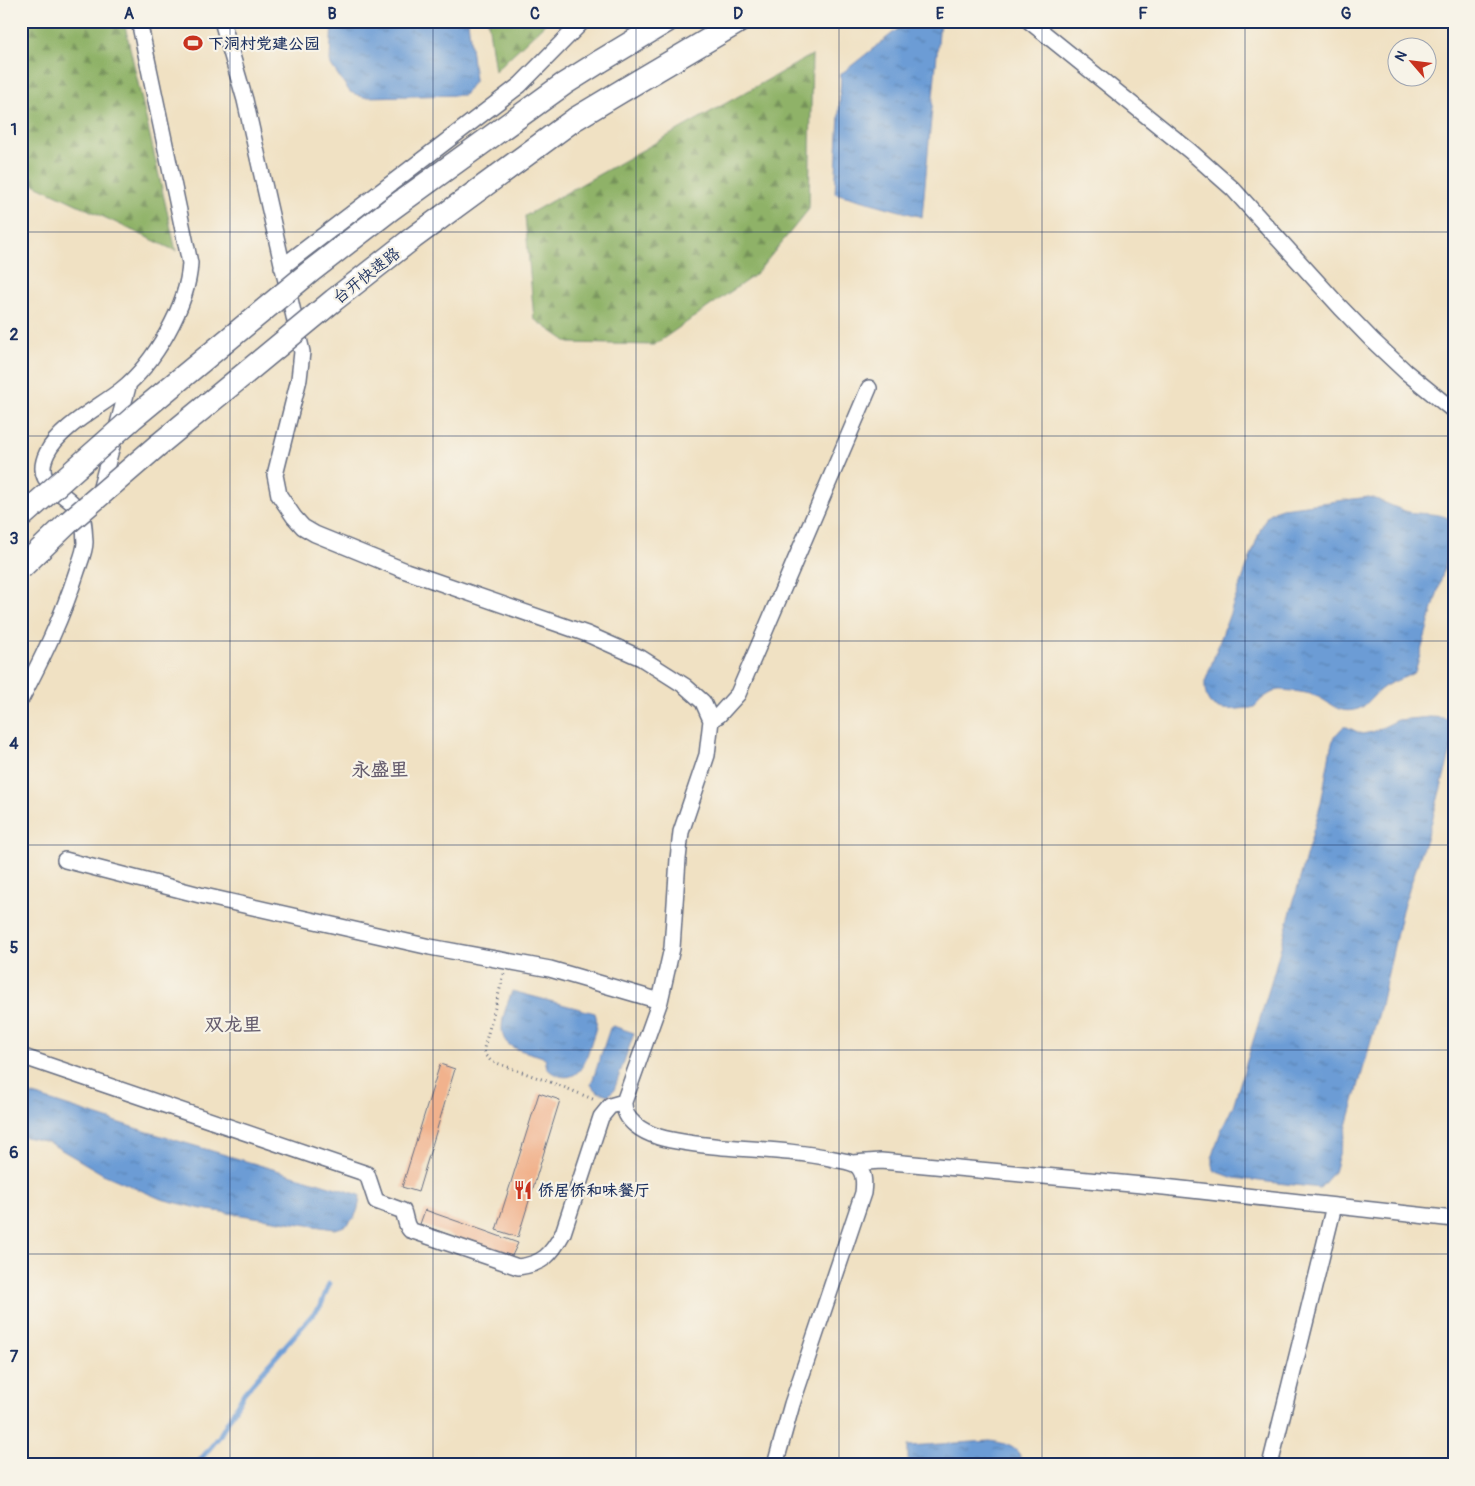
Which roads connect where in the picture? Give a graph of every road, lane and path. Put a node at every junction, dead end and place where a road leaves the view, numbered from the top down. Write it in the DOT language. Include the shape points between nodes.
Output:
graph roads {
  1 [pos="140,21"];
  2 [pos="222,21"];
  3 [pos="583,21"];
  4 [pos="667,21"];
  5 [pos="740,21"];
  6 [pos="1030,21"];
  7 [pos="282,267"];
  8 [pos="129,383"];
  9 [pos="869,388"];
  10 [pos="1454,411"];
  11 [pos="21,517"];
  12 [pos="85,545"];
  13 [pos="21,568"];
  14 [pos="21,699"];
  15 [pos="711,720"];
  16 [pos="65,860"];
  17 [pos="507,961"];
  18 [pos="660,1001"];
  19 [pos="21,1056"];
  20 [pos="624,1102"];
  21 [pos="607,1110"];
  22 [pos="853,1163"];
  23 [pos="1334,1206"];
  24 [pos="1454,1219"];
  25 [pos="775,1465"];
  26 [pos="1270,1465"];
  1 -- 8 [label="street" via="190,264 187,290 177,315 157,348"];
  2 -- 7 [label="street" via="245,100"];
  3 -- 7 [label="street" via="520,85"];
  4 -- 11 [label="highway, bridge" via="564,84 399,203 133,418"];
  5 -- 13 [label="highway, 台开快速路, bridge" via="575,119 413,238 157,446"];
  6 -- 10 [label="street" via="1233,189 1372,340"];
  7 -- 15 [label="street" via="302,359 275,475 279,495 294,518 315,534 406,571 588,634 641,658 685,686 703,702"];
  8 -- 12 [label="street"];
  8 -- 12 [label="street" via="64,432 47,453 41,470 44,478 80,512"];
  9 -- 15 [label="street" via="738,694"];
  12 -- 14 [label="street" via="57,629"];
  15 -- 18 [label="street" via="707,755 682,832 672,948"];
  16 -- 17 [label="street" via="257,908"];
  17 -- 18 [label="street" via="550,969"];
  17 -- 21 [label="path" via="484,1048 485,1055 491,1061 596,1101"];
  18 -- 20 [label="street"];
  19 -- 21 [label="street" via="367,1174 376,1201 403,1211 405,1224 410,1230 518,1267 540,1261 557,1245"];
  20 -- 21 [label="street"];
  20 -- 22 [label="street" via="630,1120 659,1137 696,1144 812,1154"];
  22 -- 23 [label="street" via="881,1161"];
  22 -- 25 [label="street" via="864,1180 863,1193 792,1404"];
  23 -- 24 [label="street"];
  23 -- 26 [label="street"];
}
